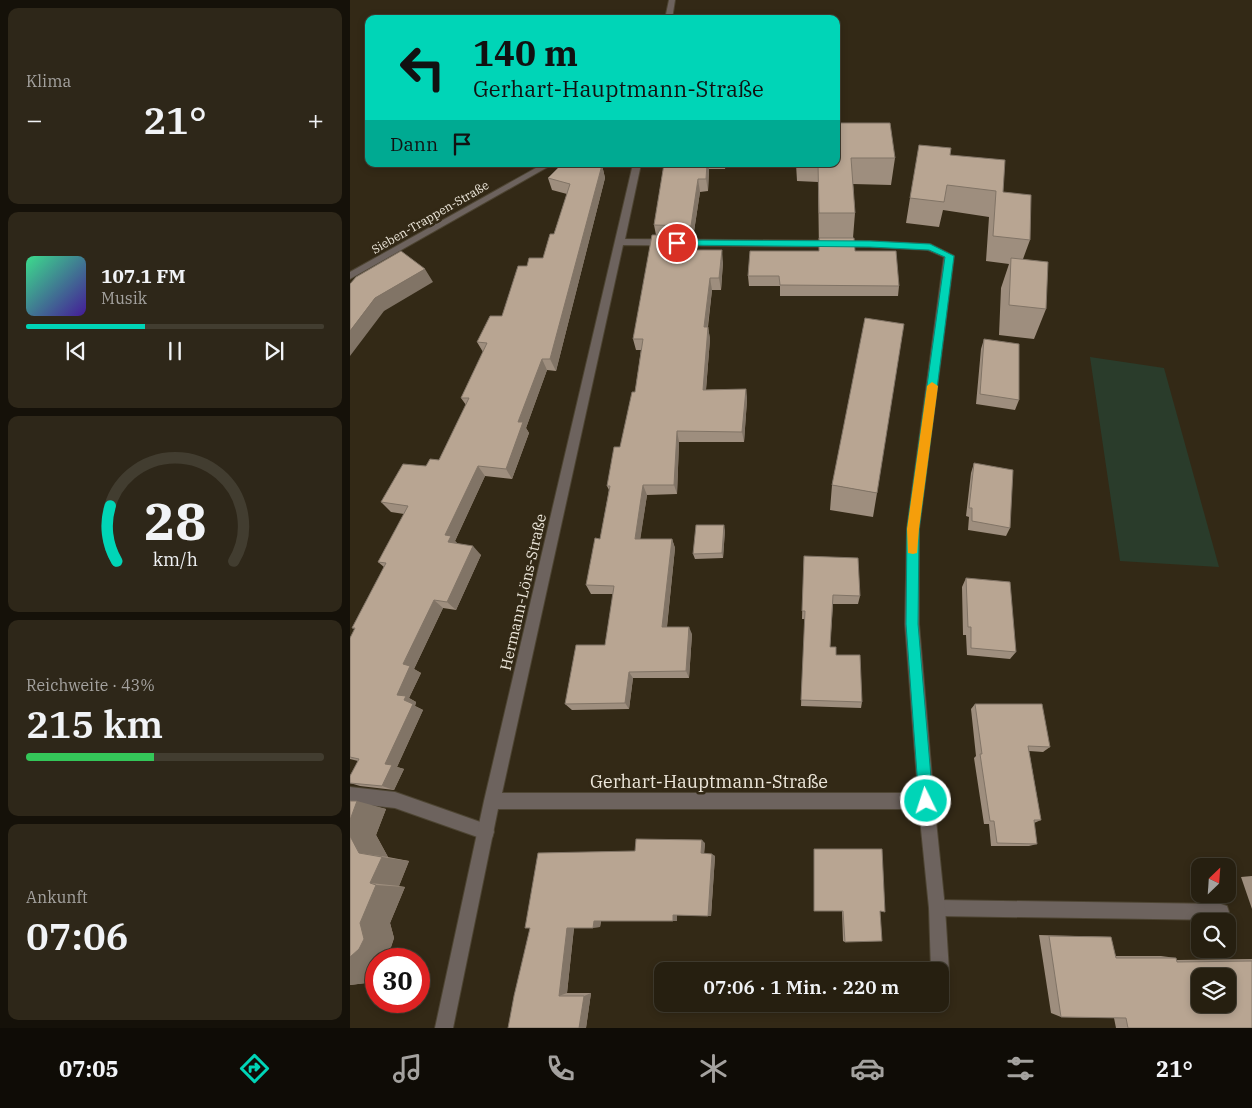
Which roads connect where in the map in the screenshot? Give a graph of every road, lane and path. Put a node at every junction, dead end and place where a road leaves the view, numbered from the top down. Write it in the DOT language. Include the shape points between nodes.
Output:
graph roads {
  1 [pos="672,0"];
  2 [pos="669,15"];
  3 [pos="543,167"];
  4 [pos="636,167"];
  5 [pos="619,242"];
  6 [pos="350,276"];
  7 [pos="350,795"];
  8 [pos="492,801"];
  9 [pos="926,801"];
  10 [pos="486,832"];
  11 [pos="937,908"];
  12 [pos="1221,912"];
  13 [pos="940,962"];
  14 [pos="444,1028"];
  1 -- 2 [label="street"];
  3 -- 6 [label="street, Sieben-Trappen-Straße"];
  4 -- 5 [label="street, Hermann-Löns-Straße"];
  5 -- 8 [label="street, Hermann-Löns-Straße"];
  5 -- 9 [label="street" via="870,244 930,247 949,256 913,529 912,624"];
  7 -- 10 [label="street" via="395,800"];
  8 -- 9 [label="street, Gerhart-Hauptmann-Straße"];
  8 -- 10 [label="street, Hermann-Löns-Straße"];
  9 -- 11 [label="street"];
  10 -- 14 [label="street, Hermann-Löns-Straße"];
  11 -- 12 [label="street"];
  11 -- 13 [label="street"];
}
